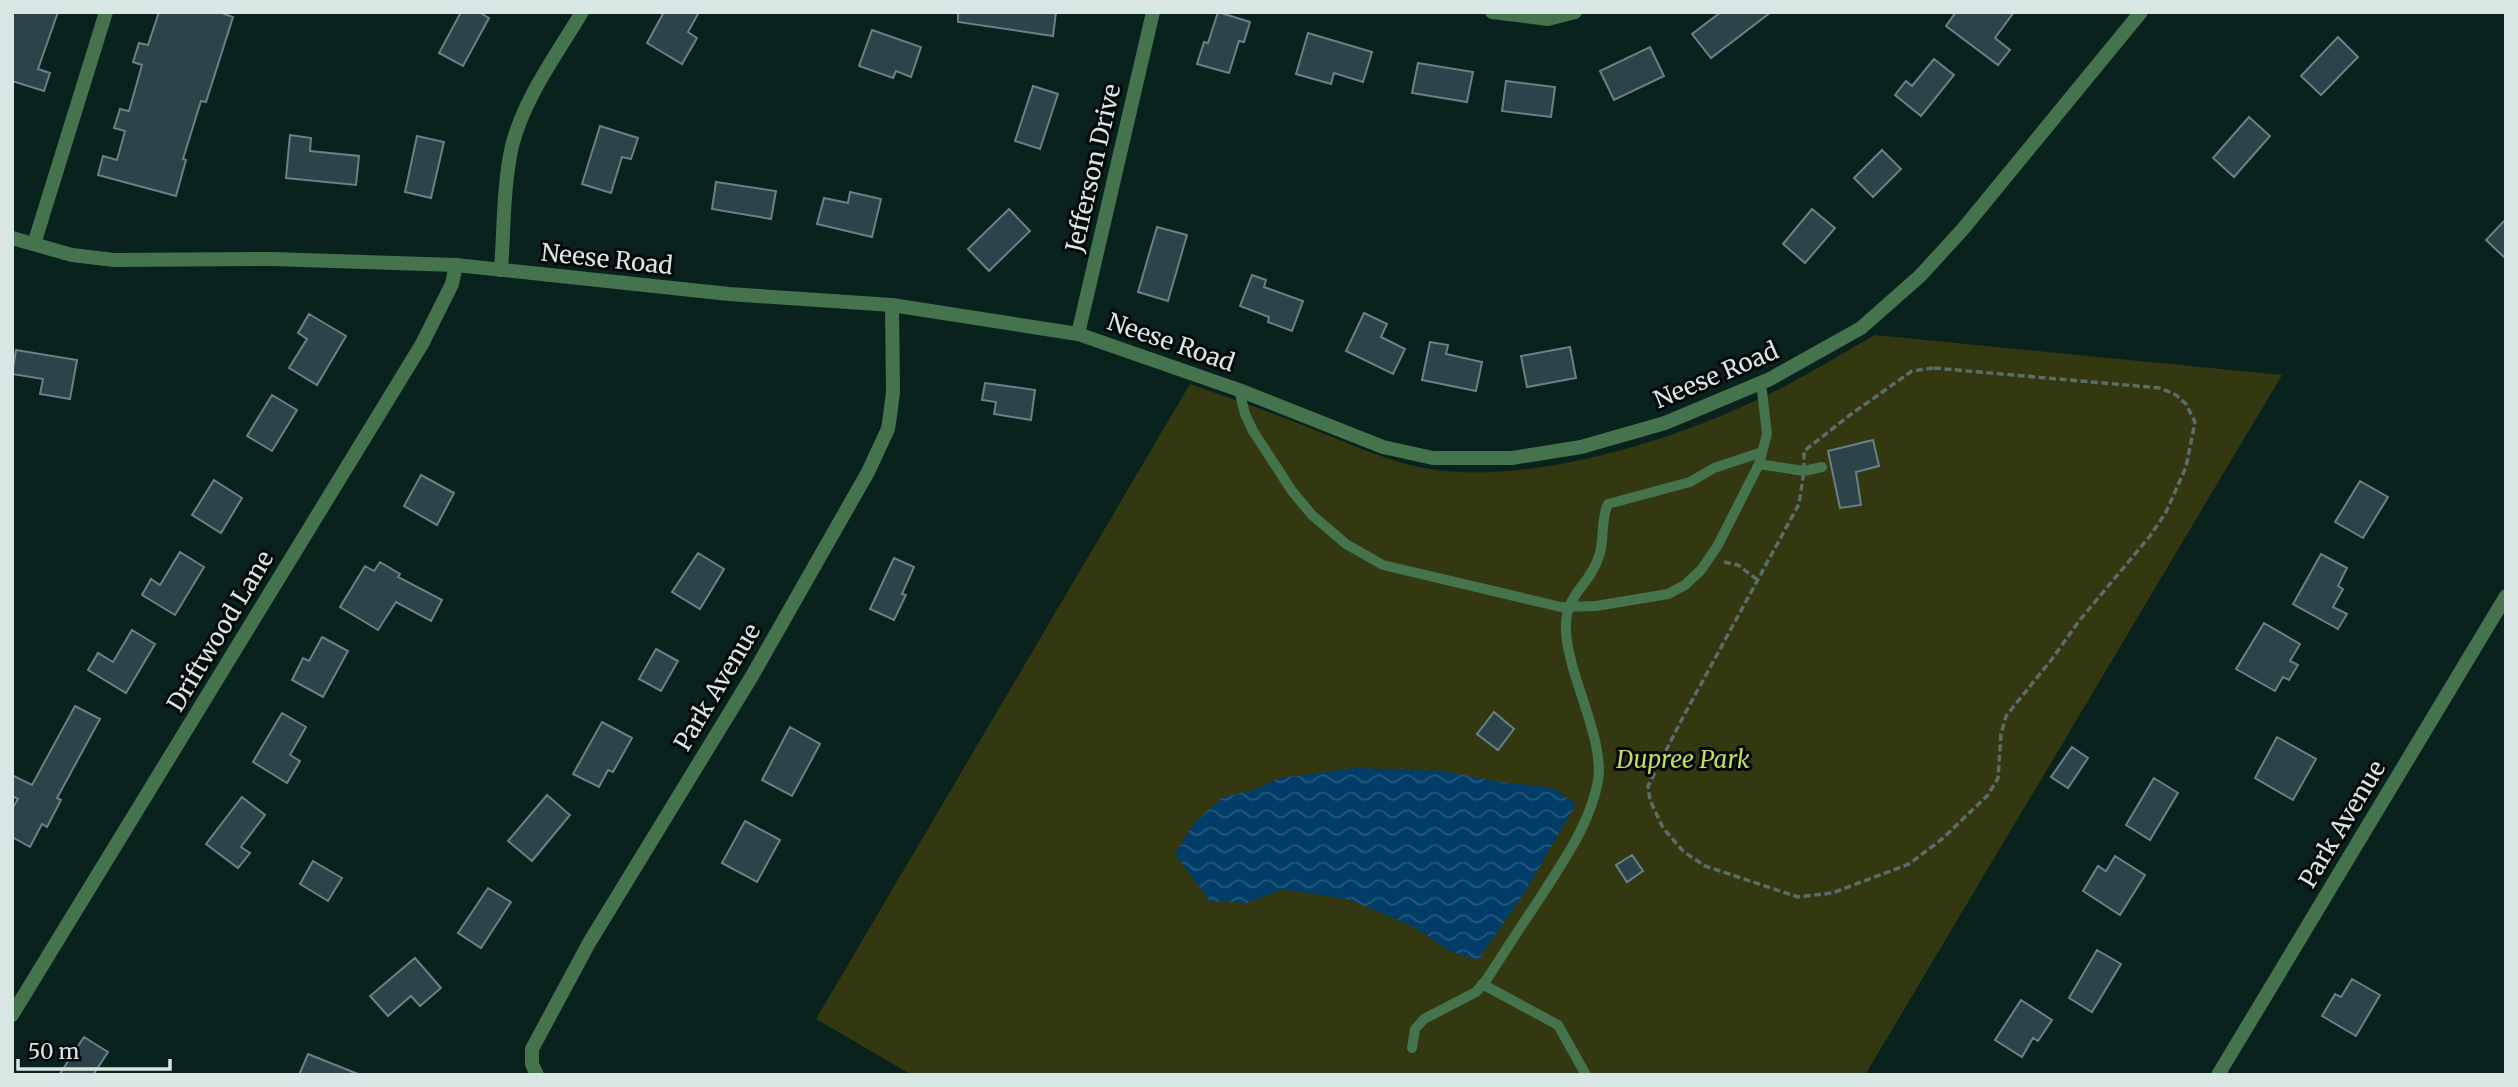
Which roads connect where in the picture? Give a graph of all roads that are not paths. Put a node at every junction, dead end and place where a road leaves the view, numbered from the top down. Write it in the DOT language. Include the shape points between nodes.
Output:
graph roads {
  1 [pos="106,12"];
  2 [pos="582,12"];
  3 [pos="1153,12"];
  4 [pos="1492,12"];
  5 [pos="1575,12"];
  6 [pos="2141,12"];
  7 [pos="12,238"];
  8 [pos="34,244"];
  9 [pos="456,265"];
  10 [pos="501,270"];
  11 [pos="892,305"];
  12 [pos="1078,334"];
  13 [pos="1761,383"];
  14 [pos="1240,390"];
  15 [pos="1762,452"];
  16 [pos="1759,464"];
  17 [pos="1822,467"];
  18 [pos="2506,596"];
  19 [pos="1567,607"];
  20 [pos="1482,984"];
  21 [pos="12,1015"];
  22 [pos="1412,1048"];
  23 [pos="537,1075"];
  24 [pos="1586,1075"];
  25 [pos="2218,1075"];
  1 -- 8 [label="street"];
  2 -- 10 [label="street" via="523,114 513,144"];
  3 -- 12 [label="street, Jefferson Drive"];
  4 -- 5 [label="street" via="1548,19"];
  6 -- 13 [label="street, Neese Road" via="1920,276 1861,328"];
  7 -- 8 [label="street, Neese Road"];
  8 -- 9 [label="street, Neese Road" via="114,260"];
  9 -- 10 [label="street, Neese Road"];
  9 -- 21 [label="street, Driftwood Lane" via="452,284 422,344"];
  10 -- 11 [label="street, Neese Road" via="729,294"];
  11 -- 12 [label="street, Neese Road"];
  11 -- 23 [label="street, Park Avenue" via="893,392 883,440 752,676 589,943 533,1049"];
  12 -- 14 [label="street, Neese Road"];
  13 -- 14 [label="street, Neese Road" via="1665,423 1581,447 1511,458 1433,457 1383,447"];
  13 -- 15 [label="lane" via="1767,435"];
  14 -- 19 [label="lane" via="1253,430 1292,491 1311,515 1346,544 1383,565"];
  15 -- 16 [label="lane"];
  15 -- 19 [label="lane" via="1714,468 1690,482 1608,504 1602,515 1600,554"];
  16 -- 17 [label="lane" via="1804,471"];
  16 -- 19 [label="lane" via="1718,545 1685,585 1668,594"];
  18 -- 25 [label="street, Park Avenue"];
  19 -- 20 [label="lane" via="1566,633 1596,748 1598,779 1577,839"];
  20 -- 22 [label="lane" via="1476,992 1424,1019 1415,1029"];
  20 -- 24 [label="lane" via="1558,1026"];
}
